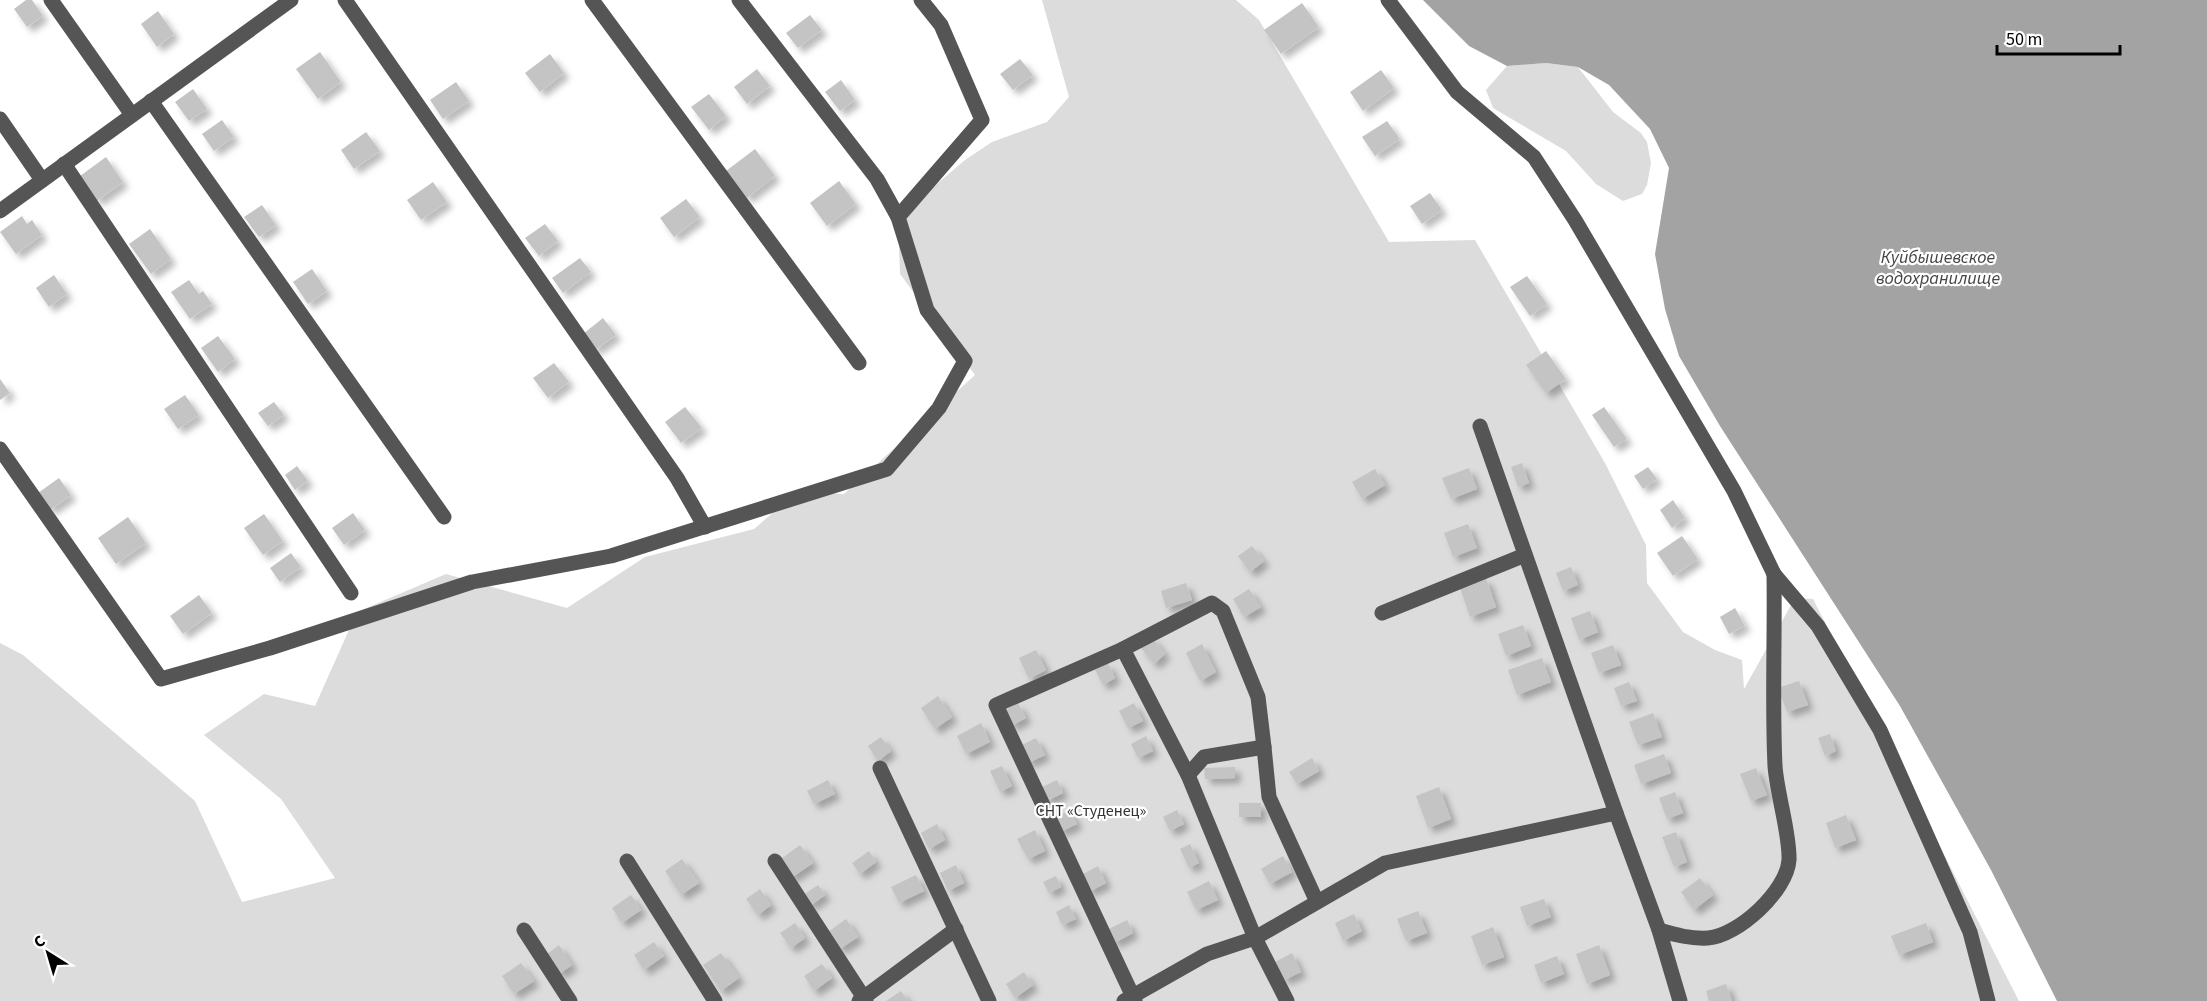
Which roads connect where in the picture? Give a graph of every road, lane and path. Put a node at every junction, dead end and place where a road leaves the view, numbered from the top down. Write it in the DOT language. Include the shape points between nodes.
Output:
graph roads {
  1 [pos="51,0"];
  2 [pos="291,0"];
  3 [pos="345,0"];
  4 [pos="592,0"];
  5 [pos="739,0"];
  6 [pos="921,0"];
  7 [pos="1388,0"];
  8 [pos="151,101"];
  9 [pos="132,115"];
  10 [pos="0,119"];
  11 [pos="63,164"];
  12 [pos="42,180"];
  13 [pos="0,211"];
  14 [pos="898,216"];
  15 [pos="858,363"];
  16 [pos="1480,426"];
  17 [pos="0,449"];
  18 [pos="444,517"];
  19 [pos="705,527"];
  20 [pos="1525,555"];
  21 [pos="1774,574"];
  22 [pos="351,593"];
  23 [pos="1382,613"];
  24 [pos="1123,649"];
  25 [pos="1264,747"];
  26 [pos="880,768"];
  27 [pos="1188,775"];
  28 [pos="1616,813"];
  29 [pos="627,861"];
  30 [pos="775,861"];
  31 [pos="1317,902"];
  32 [pos="956,929"];
  33 [pos="524,930"];
  34 [pos="1659,930"];
  35 [pos="1255,938"];
  36 [pos="1130,999"];
  37 [pos="863,1000"];
  38 [pos="1676,1000"];
  39 [pos="570,1001"];
  40 [pos="715,1001"];
  41 [pos="989,1001"];
  42 [pos="1287,1001"];
  43 [pos="1988,1001"];
  1 -- 9 [label="street"];
  2 -- 8 [label="street"];
  3 -- 19 [label="street" via="677,478"];
  4 -- 15 [label="street"];
  5 -- 14 [label="street" via="877,179"];
  6 -- 14 [label="street" via="941,25 982,120"];
  7 -- 21 [label="street" via="1457,92 1534,157 1734,491"];
  8 -- 9 [label="street"];
  8 -- 18 [label="street"];
  9 -- 11 [label="street"];
  10 -- 12 [label="street"];
  11 -- 12 [label="street"];
  11 -- 22 [label="street"];
  12 -- 13 [label="street"];
  14 -- 19 [label="street" via="927,310 965,361 939,408 887,469"];
  16 -- 20 [label="street"];
  17 -- 19 [label="street" via="161,679 472,582 611,556"];
  20 -- 23 [label="street"];
  20 -- 28 [label="street"];
  21 -- 34 [label="street" via="1775,767 1789,861 1780,888 1769,902 1738,925 1711,938 1686,938"];
  21 -- 43 [label="street" via="1818,626 1880,730 1970,932"];
  24 -- 25 [label="street" via="1212,603 1223,611 1258,697"];
  24 -- 27 [label="street"];
  24 -- 36 [label="street" via="996,705"];
  25 -- 27 [label="street" via="1204,757"];
  25 -- 31 [label="street" via="1269,797"];
  26 -- 32 [label="street"];
  27 -- 35 [label="street"];
  28 -- 31 [label="street" via="1385,864"];
  28 -- 34 [label="street"];
  29 -- 40 [label="street"];
  30 -- 37 [label="street"];
  31 -- 35 [label="street"];
  32 -- 37 [label="street"];
  32 -- 41 [label="street"];
  33 -- 39 [label="street"];
  34 -- 38 [label="street"];
  35 -- 36 [label="street" via="1207,954"];
  35 -- 42 [label="street"];
}
